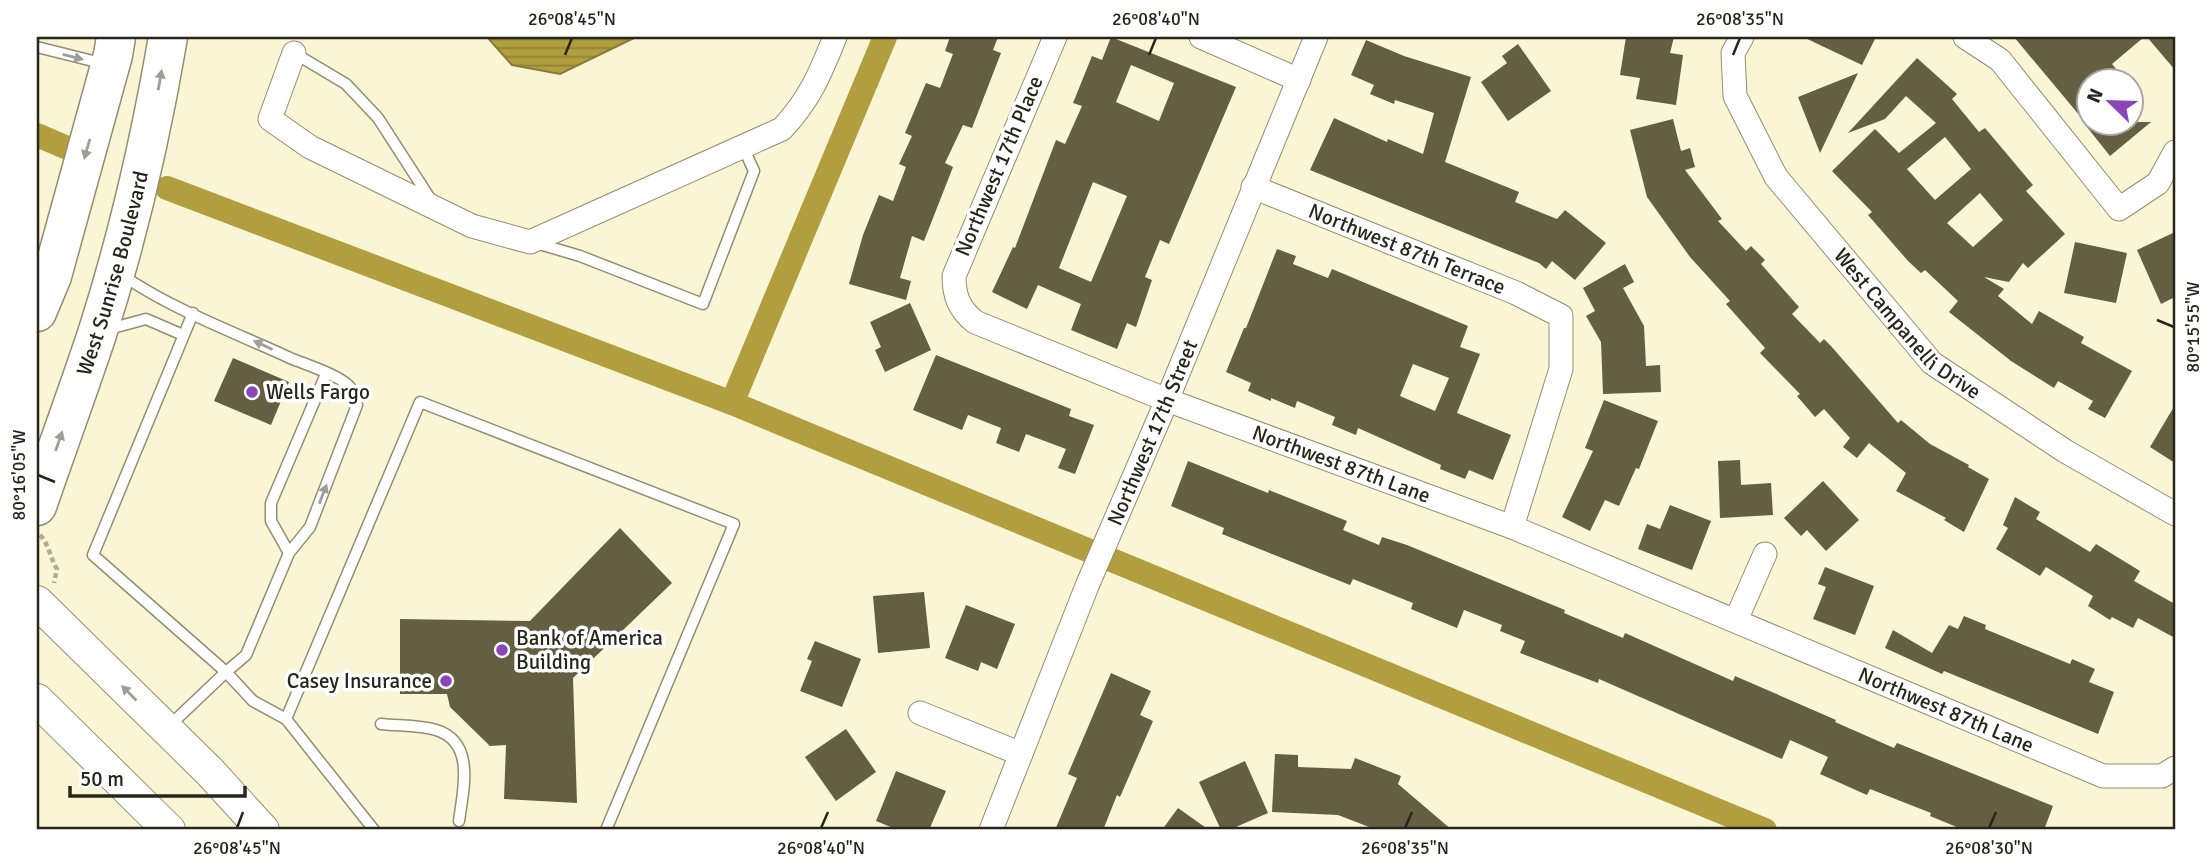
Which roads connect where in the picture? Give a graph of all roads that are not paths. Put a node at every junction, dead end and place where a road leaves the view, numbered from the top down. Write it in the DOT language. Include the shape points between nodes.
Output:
graph roads {
  1 [pos="168,37"];
  2 [pos="835,37"];
  3 [pos="1055,37"];
  4 [pos="1201,37"];
  5 [pos="1316,37"];
  6 [pos="1965,37"];
  7 [pos="1738,45"];
  8 [pos="37,47"];
  9 [pos="294,53"];
  10 [pos="111,62"];
  11 [pos="1299,80"];
  12 [pos="743,146"];
  13 [pos="2175,152"];
  14 [pos="1253,187"];
  15 [pos="436,209"];
  16 [pos="530,242"];
  17 [pos="119,256"];
  18 [pos="956,297"];
  19 [pos="37,312"];
  20 [pos="193,313"];
  21 [pos="97,333"];
  22 [pos="183,335"];
  23 [pos="326,373"];
  24 [pos="1167,400"];
  25 [pos="37,506"];
  26 [pos="2175,514"];
  27 [pos="1512,527"];
  28 [pos="289,553"];
  29 [pos="1765,554"];
  30 [pos="37,602"];
  31 [pos="1735,620"];
  32 [pos="226,672"];
  33 [pos="37,700"];
  34 [pos="920,713"];
  35 [pos="286,719"];
  36 [pos="381,724"];
  37 [pos="166,729"];
  38 [pos="1021,754"];
  39 [pos="2171,773"];
  40 [pos="459,821"];
  41 [pos="169,830"];
  42 [pos="263,830"];
  43 [pos="374,830"];
  44 [pos="606,830"];
  45 [pos="991,830"];
  17 -- 1 [label="highway, West Sunrise Boulevard, one-way" via="153,124"];
  2 -- 12 [label="street" via="801,109 782,129"];
  3 -- 18 [label="street, Northwest 17th Place" via="958,263"];
  4 -- 11 [label="street"];
  5 -- 11 [label="street, Northwest 17th Street"];
  6 -- 13 [label="street" via="2000,60 2119,209 2158,183"];
  7 -- 26 [label="street, West Campanelli Drive" via="1735,96 1776,177 1932,363 2065,450"];
  8 -- 10 [label="lane, one-way"];
  9 -- 15 [label="lane" via="346,84 378,118"];
  9 -- 15 [label="street" via="270,119 310,147"];
  10 -- 19 [label="highway, one-way" via="57,243 52,276"];
  11 -- 14 [label="street, Northwest 17th Street"];
  12 -- 16 [label="street"];
  12 -- 16 [label="lane" via="754,171 703,304 580,256"];
  14 -- 24 [label="street, Northwest 17th Street"];
  14 -- 27 [label="street, Northwest 87th Terrace" via="1516,293 1561,316 1561,369"];
  15 -- 16 [label="street" via="472,226"];
  17 -- 20 [label="lane" via="147,292"];
  17 -- 21 [label="highway, West Sunrise Boulevard"];
  18 -- 24 [label="street, Northwest 87th Lane" via="967,316 986,328"];
  20 -- 22 [label="lane"];
  23 -- 20 [label="lane, one-way"];
  21 -- 22 [label="lane" via="146,319"];
  25 -- 21 [label="highway, West Sunrise Boulevard, one-way"];
  22 -- 32 [label="lane" via="93,555"];
  23 -- 28 [label="lane" via="271,503 271,521"];
  28 -- 23 [label="lane, one-way" via="310,527 357,404 348,384"];
  24 -- 27 [label="street, Northwest 87th Lane"];
  24 -- 38 [label="street, Northwest 17th Street"];
  27 -- 31 [label="street, Northwest 87th Lane"];
  28 -- 32 [label="lane" via="246,655"];
  29 -- 31 [label="street"];
  37 -- 30 [label="main road, one-way"];
  31 -- 39 [label="street, Northwest 87th Lane" via="2103,776"];
  32 -- 35 [label="lane" via="253,701"];
  32 -- 37 [label="lane"];
  33 -- 41 [label="main road"];
  34 -- 38 [label="street"];
  35 -- 43 [label="lane"];
  35 -- 44 [label="lane" via="420,402 734,524"];
  36 -- 40 [label="lane" via="435,730 449,736 461,750 465,769"];
  37 -- 42 [label="main road"];
  38 -- 45 [label="street, Northwest 17th Street"];
}
